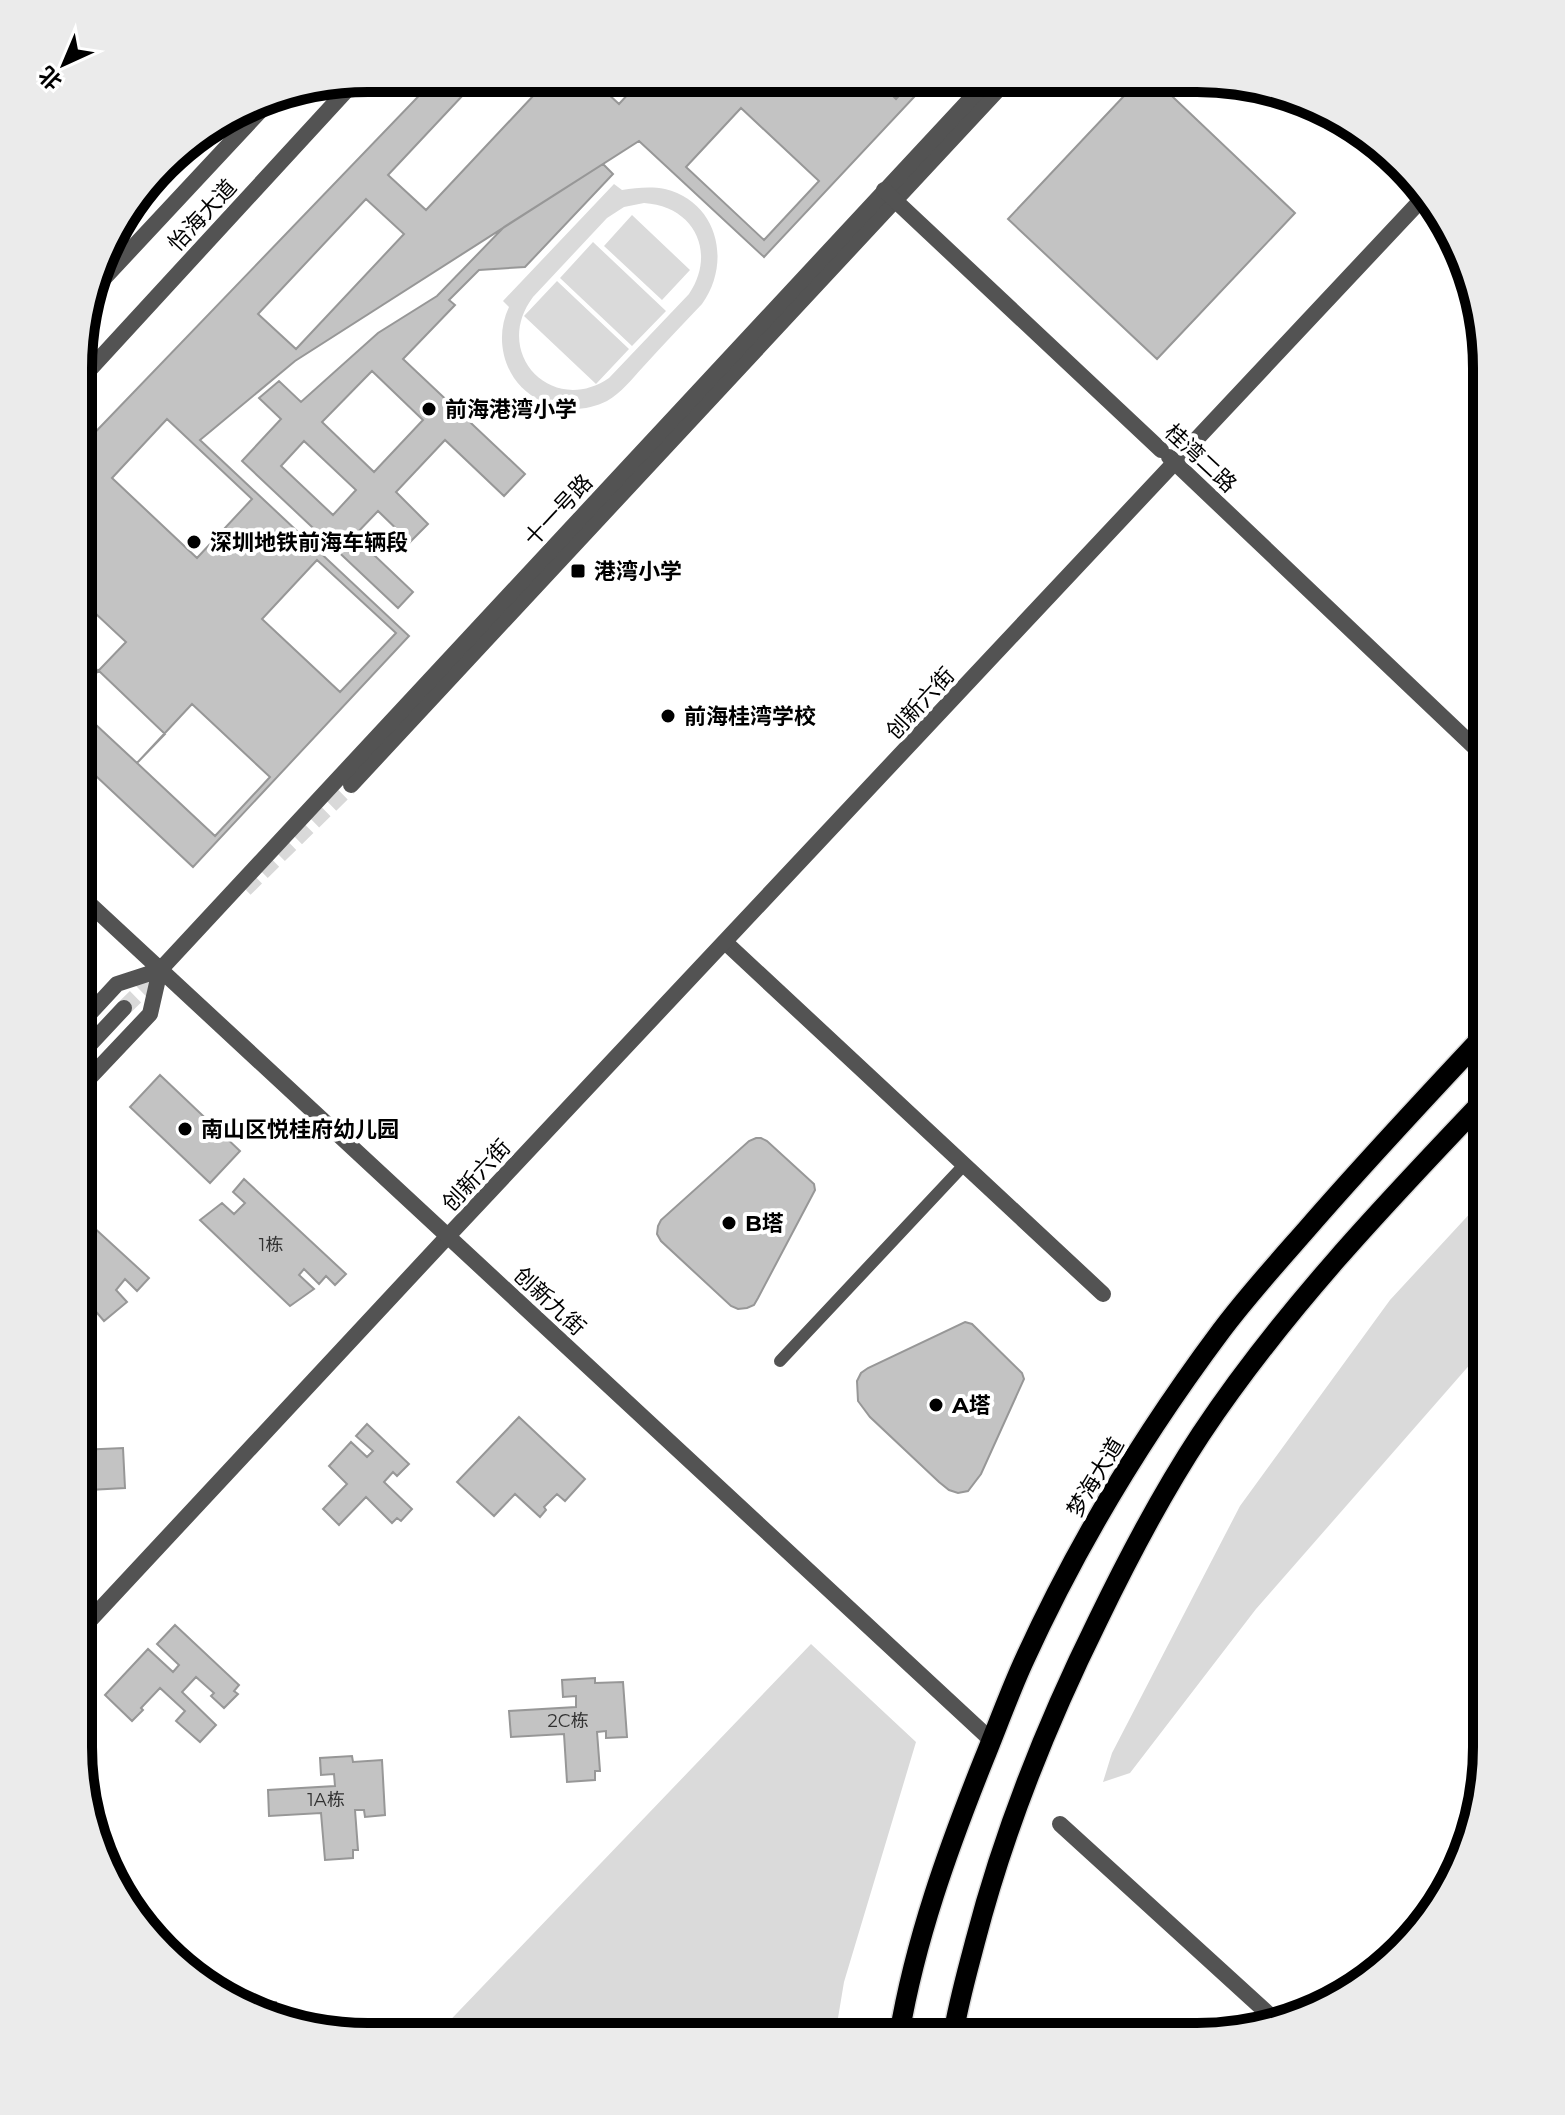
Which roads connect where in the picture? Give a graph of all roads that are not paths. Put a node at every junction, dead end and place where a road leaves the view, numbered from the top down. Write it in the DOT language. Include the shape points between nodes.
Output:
graph roads {
  1 [pos="977,92"];
  2 [pos="996,92"];
  3 [pos="344,93"];
  4 [pos="254,117"];
  5 [pos="884,190"];
  6 [pos="1418,204"];
  7 [pos="109,272"];
  8 [pos="92,367"];
  9 [pos="1175,463"];
  10 [pos="1473,745"];
  11 [pos="351,785"];
  12 [pos="92,906"];
  13 [pos="725,942"];
  14 [pos="160,970"];
  15 [pos="124,1008"];
  16 [pos="92,1011"];
  17 [pos="92,1042"];
  18 [pos="1473,1047"];
  19 [pos="92,1075"];
  20 [pos="1472,1112"];
  21 [pos="964,1165"];
  22 [pos="448,1236"];
  23 [pos="1103,1294"];
  24 [pos="780,1361"];
  25 [pos="92,1618"];
  26 [pos="991,1740"];
  27 [pos="1060,1824"];
  28 [pos="1268,2014"];
  29 [pos="902,2023"];
  30 [pos="955,2023"];
  1 -- 5 [label="street, 十一号路"];
  2 -- 11 [label="street"];
  3 -- 8 [label="street, 怡海大道"];
  4 -- 7 [label="street, 怡海大道"];
  5 -- 9 [label="street, 桂湾二路, bridge"];
  5 -- 14 [label="street, 十一号路"];
  6 -- 9 [label="street, 创新六街"];
  9 -- 10 [label="street, 桂湾二路"];
  9 -- 13 [label="street, 创新六街"];
  12 -- 14 [label="street, 创新九街"];
  13 -- 21 [label="street"];
  13 -- 22 [label="street, 创新六街"];
  14 -- 16 [label="street, 十一号路" via="117,984"];
  14 -- 19 [label="street, 十一号路" via="150,1014"];
  14 -- 22 [label="street, 创新九街"];
  15 -- 17 [label="street"];
  18 -- 26 [label="main road, 梦海大道" via="1273,1268 1175,1394 1072,1564"];
  20 -- 30 [label="main road" via="1299,1303 1201,1434 1164,1493 1078,1659 1028,1774 989,1887"];
  21 -- 23 [label="street"];
  21 -- 24 [label="lane"];
  22 -- 25 [label="street, 创新六街"];
  22 -- 26 [label="street, 创新九街"];
  26 -- 29 [label="main road, 梦海大道" via="927,1912"];
  27 -- 28 [label="street"];
}
